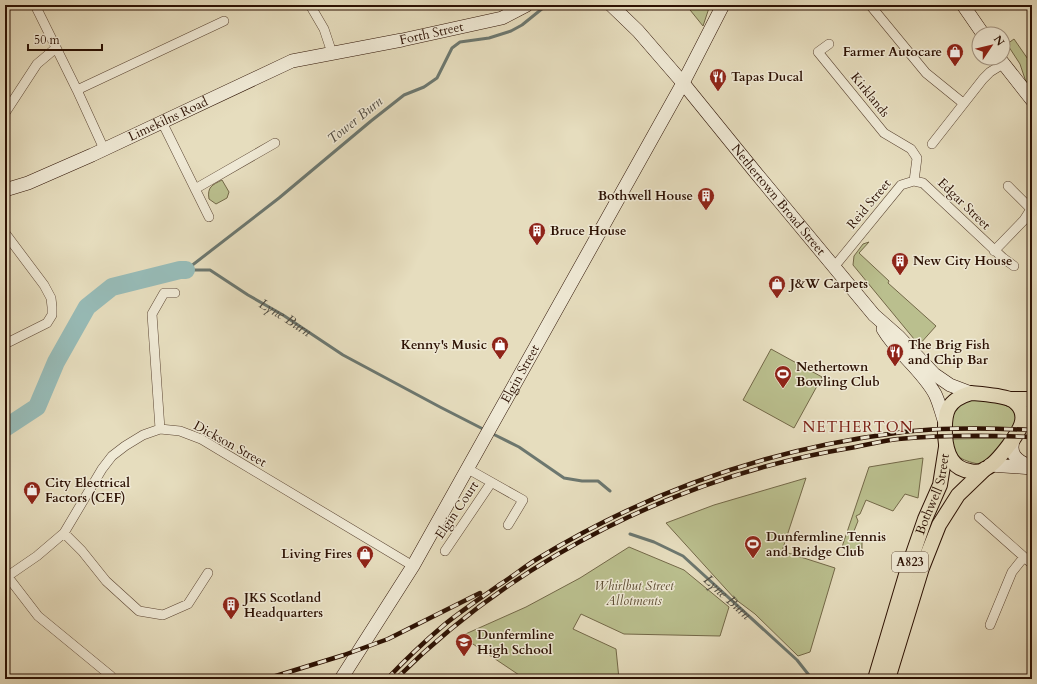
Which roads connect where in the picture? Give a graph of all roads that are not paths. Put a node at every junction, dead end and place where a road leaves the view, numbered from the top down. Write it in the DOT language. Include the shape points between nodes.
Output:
graph roads {
  1 [pos="35,5"];
  2 [pos="527,5"];
  3 [pos="611,5"];
  4 [pos="622,5"];
  5 [pos="723,5"];
  6 [pos="870,5"];
  7 [pos="963,5"];
  8 [pos="312,6"];
  9 [pos="224,21"];
  10 [pos="977,26"];
  11 [pos="638,31"];
  12 [pos="829,44"];
  13 [pos="56,48"];
  14 [pos="332,53"];
  15 [pos="996,66"];
  16 [pos="1005,66"];
  17 [pos="683,83"];
  18 [pos="77,90"];
  19 [pos="1032,100"];
  20 [pos="963,103"];
  21 [pos="5,113"];
  22 [pos="162,122"];
  23 [pos="275,143"];
  24 [pos="932,144"];
  25 [pos="104,150"];
  26 [pos="914,181"];
  27 [pos="1008,186"];
  28 [pos="195,189"];
  29 [pos="5,190"];
  30 [pos="1031,208"];
  31 [pos="209,217"];
  32 [pos="5,233"];
  33 [pos="994,251"];
  34 [pos="1014,266"];
  35 [pos="834,267"];
  36 [pos="176,293"];
  37 [pos="874,315"];
  38 [pos="5,344"];
  39 [pos="971,392"];
  40 [pos="1010,399"];
  41 [pos="1032,399"];
  42 [pos="944,420"];
  43 [pos="1027,420"];
  44 [pos="160,429"];
  45 [pos="1014,438"];
  46 [pos="946,447"];
  47 [pos="988,467"];
  48 [pos="1032,467"];
  49 [pos="468,469"];
  50 [pos="491,483"];
  51 [pos="980,517"];
  52 [pos="508,525"];
  53 [pos="64,533"];
  54 [pos="445,551"];
  55 [pos="1024,556"];
  56 [pos="1032,564"];
  57 [pos="413,566"];
  58 [pos="208,573"];
  59 [pos="6,578"];
  60 [pos="990,625"];
  61 [pos="111,676"];
  62 [pos="341,679"];
  63 [pos="875,679"];
  64 [pos="888,679"];
  1 -- 13 [label="street"];
  2 -- 14 [label="main road, Forth Street" via="502,18"];
  3 -- 11 [label="main road"];
  4 -- 11 [label="main road"];
  5 -- 17 [label="main road, Elgin Street"];
  6 -- 20 [label="street" via="926,73"];
  7 -- 10 [label="main road"];
  8 -- 14 [label="street" via="324,29"];
  9 -- 18 [label="street"];
  11 -- 17 [label="main road, Nethertown Broad Street"];
  12 -- 26 [label="street, Kirklands" via="818,52 884,133 911,149 917,158"];
  13 -- 18 [label="street"];
  13 -- 21 [label="street" via="37,64"];
  14 -- 22 [label="main road, Limekilns Road" via="292,61"];
  15 -- 20 [label="street"];
  16 -- 19 [label="main road"];
  17 -- 35 [label="main road, Nethertown Broad Street"];
  17 -- 49 [label="main road, Elgin Street"];
  18 -- 25 [label="street"];
  20 -- 24 [label="street"];
  22 -- 25 [label="main road, Limekilns Road"];
  22 -- 28 [label="street"];
  23 -- 28 [label="street"];
  25 -- 29 [label="main road, Limekilns Road" via="28,183"];
  26 -- 33 [label="street, Edgar Street" via="923,183"];
  26 -- 35 [label="street, Reid Street" via="901,185"];
  27 -- 30 [label="street"];
  28 -- 31 [label="street"];
  30 -- 33 [label="street" via="1024,220"];
  32 -- 38 [label="street" via="44,285 51,298 52,307 52,315 47,323"];
  33 -- 34 [label="street, Edgar Street"];
  35 -- 37 [label="main road, Nethertown Broad Street"];
  36 -- 44 [label="street" via="164,293 152,314"];
  37 -- 39 [label="main road, Nethertown Broad Street" via="934,374 953,386"];
  37 -- 42 [label="main road, Nethertown Broad Street" via="892,343 930,387"];
  39 -- 40 [label="main road"];
  39 -- 42 [label="main road" via="954,401"];
  40 -- 41 [label="main road"];
  40 -- 43 [label="main road, A823" via="1019,406"];
  42 -- 46 [label="main road, A823"];
  43 -- 45 [label="main road, A823"];
  44 -- 53 [label="street, Dickson Street" via="143,435 112,456"];
  44 -- 57 [label="street, Dickson Street" via="180,431 201,439"];
  45 -- 47 [label="main road, A823"];
  45 -- 48 [label="main road" via="1012,450 1015,458"];
  46 -- 47 [label="main road, A823" via="958,467 972,472"];
  46 -- 63 [label="main road, Bothwell Street / A823" via="940,485 908,568"];
  47 -- 48 [label="main road"];
  47 -- 64 [label="main road, Bothwell Street / A823" via="958,495 939,525 922,568"];
  49 -- 50 [label="street, Elgin Court"];
  49 -- 57 [label="main road, Elgin Street"];
  50 -- 52 [label="street, Elgin Court" via="523,500"];
  50 -- 54 [label="street, Elgin Court"];
  51 -- 55 [label="street"];
  53 -- 58 [label="street" via="106,581 139,611 163,615 188,604"];
  53 -- 59 [label="street, Dickson Street"];
  55 -- 56 [label="street"];
  55 -- 60 [label="street" via="1012,572"];
  57 -- 62 [label="main road, Elgin Street"];
  59 -- 61 [label="street" via="38,616"];
}
